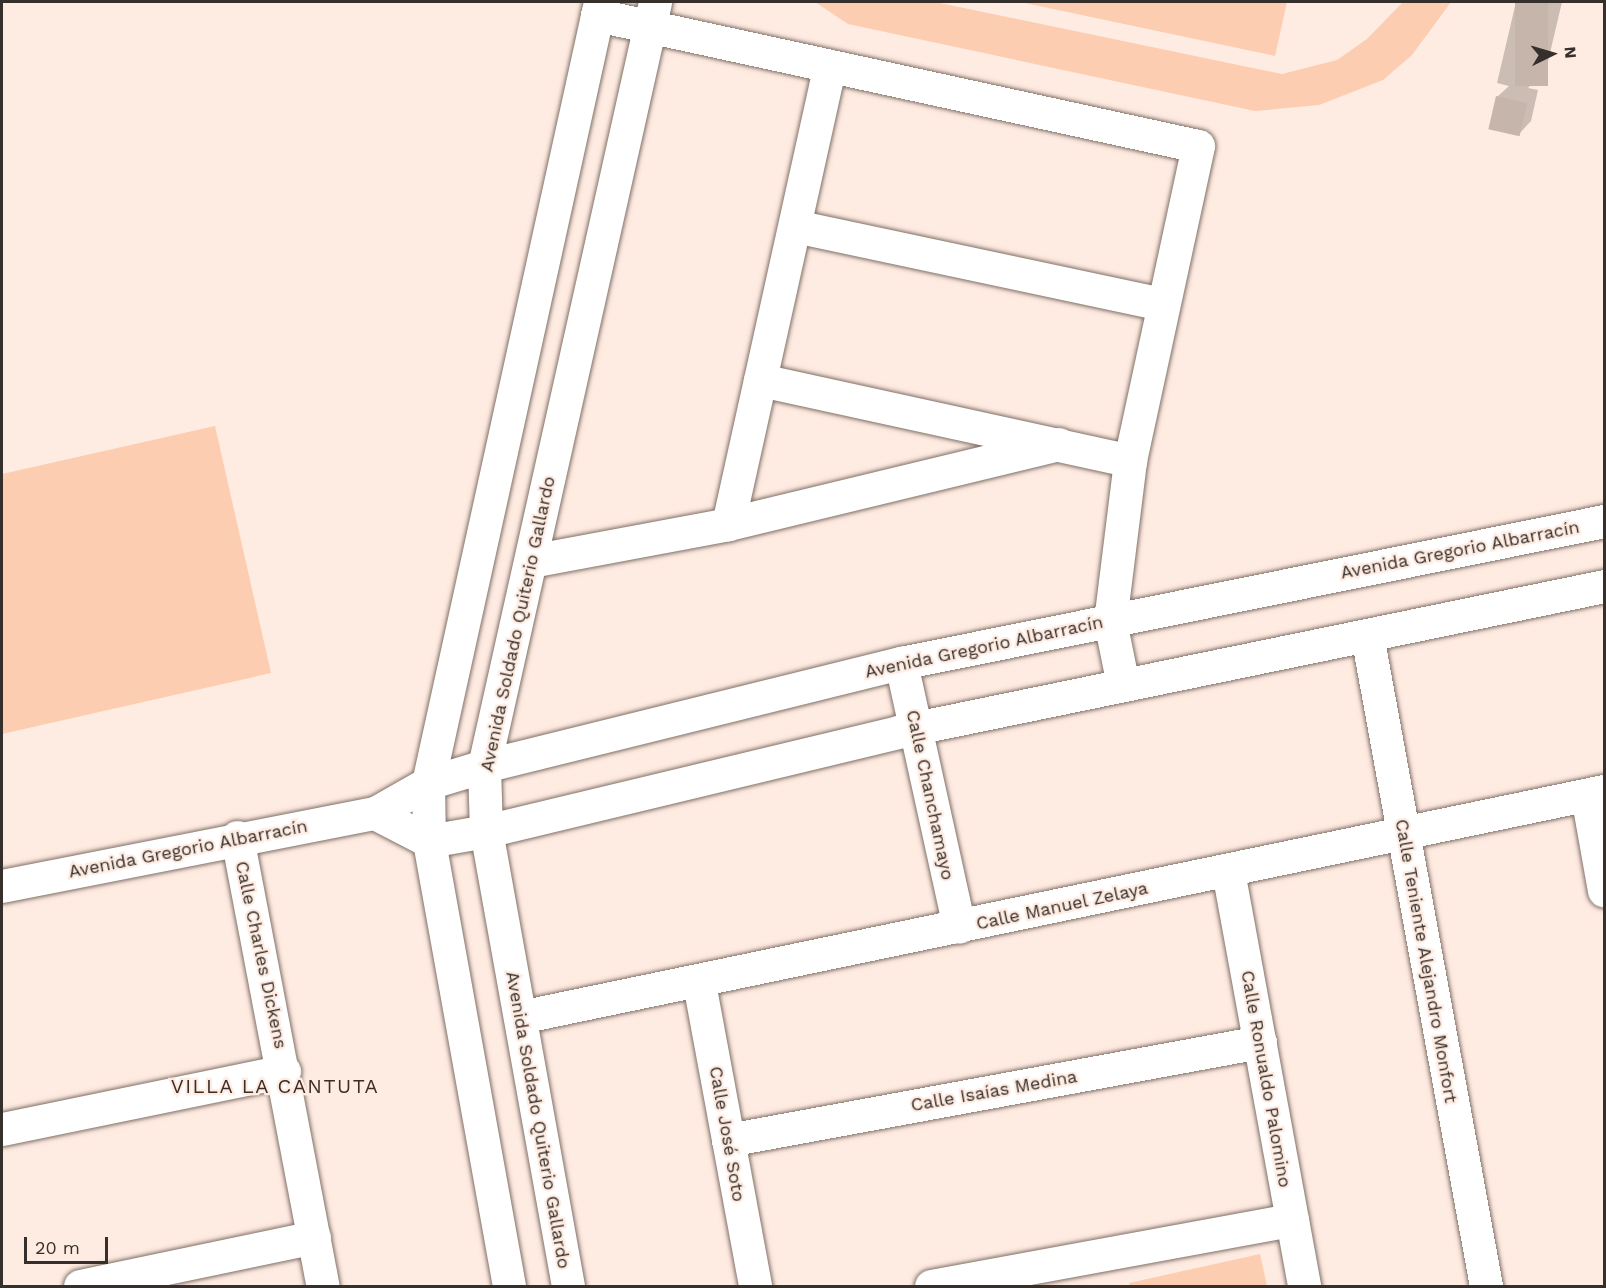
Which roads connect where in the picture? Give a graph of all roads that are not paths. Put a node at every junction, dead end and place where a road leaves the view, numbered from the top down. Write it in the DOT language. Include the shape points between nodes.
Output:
graph roads {
  1 [pos="599,8"];
  2 [pos="652,14"];
  3 [pos="829,67"];
  4 [pos="795,226"];
  5 [pos="1163,304"];
  6 [pos="760,380"];
  7 [pos="1058,444"];
  8 [pos="1130,461"];
  9 [pos="1605,521"];
  10 [pos="728,524"];
  11 [pos="531,561"];
  12 [pos="1605,586"];
  13 [pos="1110,621"];
  14 [pos="1367,635"];
  15 [pos="901,663"];
  16 [pos="1123,685"];
  17 [pos="917,728"];
  18 [pos="484,766"];
  19 [pos="428,783"];
  20 [pos="1596,793"];
  21 [pos="375,813"];
  22 [pos="486,831"];
  23 [pos="1403,834"];
  24 [pos="237,837"];
  25 [pos="429,841"];
  26 [pos="1228,871"];
  27 [pos="2,886"];
  28 [pos="1605,890"];
  29 [pos="959,927"];
  30 [pos="699,982"];
  31 [pos="519,1017"];
  32 [pos="1260,1042"];
  33 [pos="284,1071"];
  34 [pos="2,1129"];
  35 [pos="728,1140"];
  36 [pos="1292,1220"];
  37 [pos="314,1237"];
  38 [pos="80,1287"];
  39 [pos="323,1287"];
  40 [pos="509,1287"];
  41 [pos="568,1287"];
  42 [pos="755,1287"];
  43 [pos="931,1287"];
  44 [pos="1304,1287"];
  45 [pos="1486,1287"];
  1 -- 2 [label="street"];
  1 -- 19 [label="street"];
  2 -- 3 [label="street"];
  2 -- 11 [label="street, Avenida Soldado Quiterio Gallardo"];
  3 -- 4 [label="street"];
  3 -- 5 [label="street" via="1198,146"];
  4 -- 5 [label="street"];
  4 -- 6 [label="street"];
  5 -- 8 [label="street"];
  6 -- 7 [label="street"];
  6 -- 10 [label="street"];
  7 -- 8 [label="street"];
  7 -- 10 [label="street"];
  8 -- 13 [label="street"];
  9 -- 13 [label="street, Avenida Gregorio Albarracín"];
  10 -- 11 [label="street"];
  11 -- 18 [label="street, Avenida Soldado Quiterio Gallardo"];
  12 -- 14 [label="street"];
  13 -- 15 [label="street, Avenida Gregorio Albarracín"];
  13 -- 16 [label="street"];
  14 -- 16 [label="street"];
  14 -- 23 [label="street, Calle Teniente Alejandro Monfort"];
  15 -- 17 [label="street, Calle Chanchamayo"];
  15 -- 18 [label="street, Avenida Gregorio Albarracín"];
  16 -- 17 [label="street"];
  17 -- 22 [label="street"];
  17 -- 29 [label="street, Calle Chanchamayo"];
  18 -- 19 [label="street, Avenida Gregorio Albarracín"];
  18 -- 22 [label="street, Avenida Soldado Quiterio Gallardo"];
  19 -- 21 [label="street, Avenida Gregorio Albarracín"];
  19 -- 25 [label="street"];
  20 -- 23 [label="street, Calle Manuel Zelaya"];
  20 -- 28 [label="street"];
  21 -- 24 [label="street, Avenida Gregorio Albarracín"];
  21 -- 25 [label="street"];
  22 -- 25 [label="street"];
  22 -- 31 [label="street, Avenida Soldado Quiterio Gallardo"];
  23 -- 26 [label="street, Calle Manuel Zelaya"];
  23 -- 45 [label="street, Calle Teniente Alejandro Monfort"];
  24 -- 27 [label="street, Avenida Gregorio Albarracín"];
  24 -- 33 [label="street, Calle Charles Dickens"];
  25 -- 40 [label="street"];
  26 -- 29 [label="street, Calle Manuel Zelaya"];
  26 -- 32 [label="street, Calle Ronualdo Palomino"];
  29 -- 30 [label="street, Calle Manuel Zelaya"];
  30 -- 31 [label="street, Calle Manuel Zelaya"];
  30 -- 35 [label="street, Calle José Soto"];
  31 -- 41 [label="street, Avenida Soldado Quiterio Gallardo"];
  32 -- 35 [label="street, Calle Isaías Medina"];
  32 -- 36 [label="street, Calle Ronualdo Palomino"];
  33 -- 34 [label="street"];
  33 -- 37 [label="street, Calle Charles Dickens"];
  35 -- 42 [label="street, Calle José Soto"];
  36 -- 43 [label="street"];
  36 -- 44 [label="street, Calle Ronualdo Palomino"];
  37 -- 38 [label="street"];
  37 -- 39 [label="street, Calle Charles Dickens"];
}
